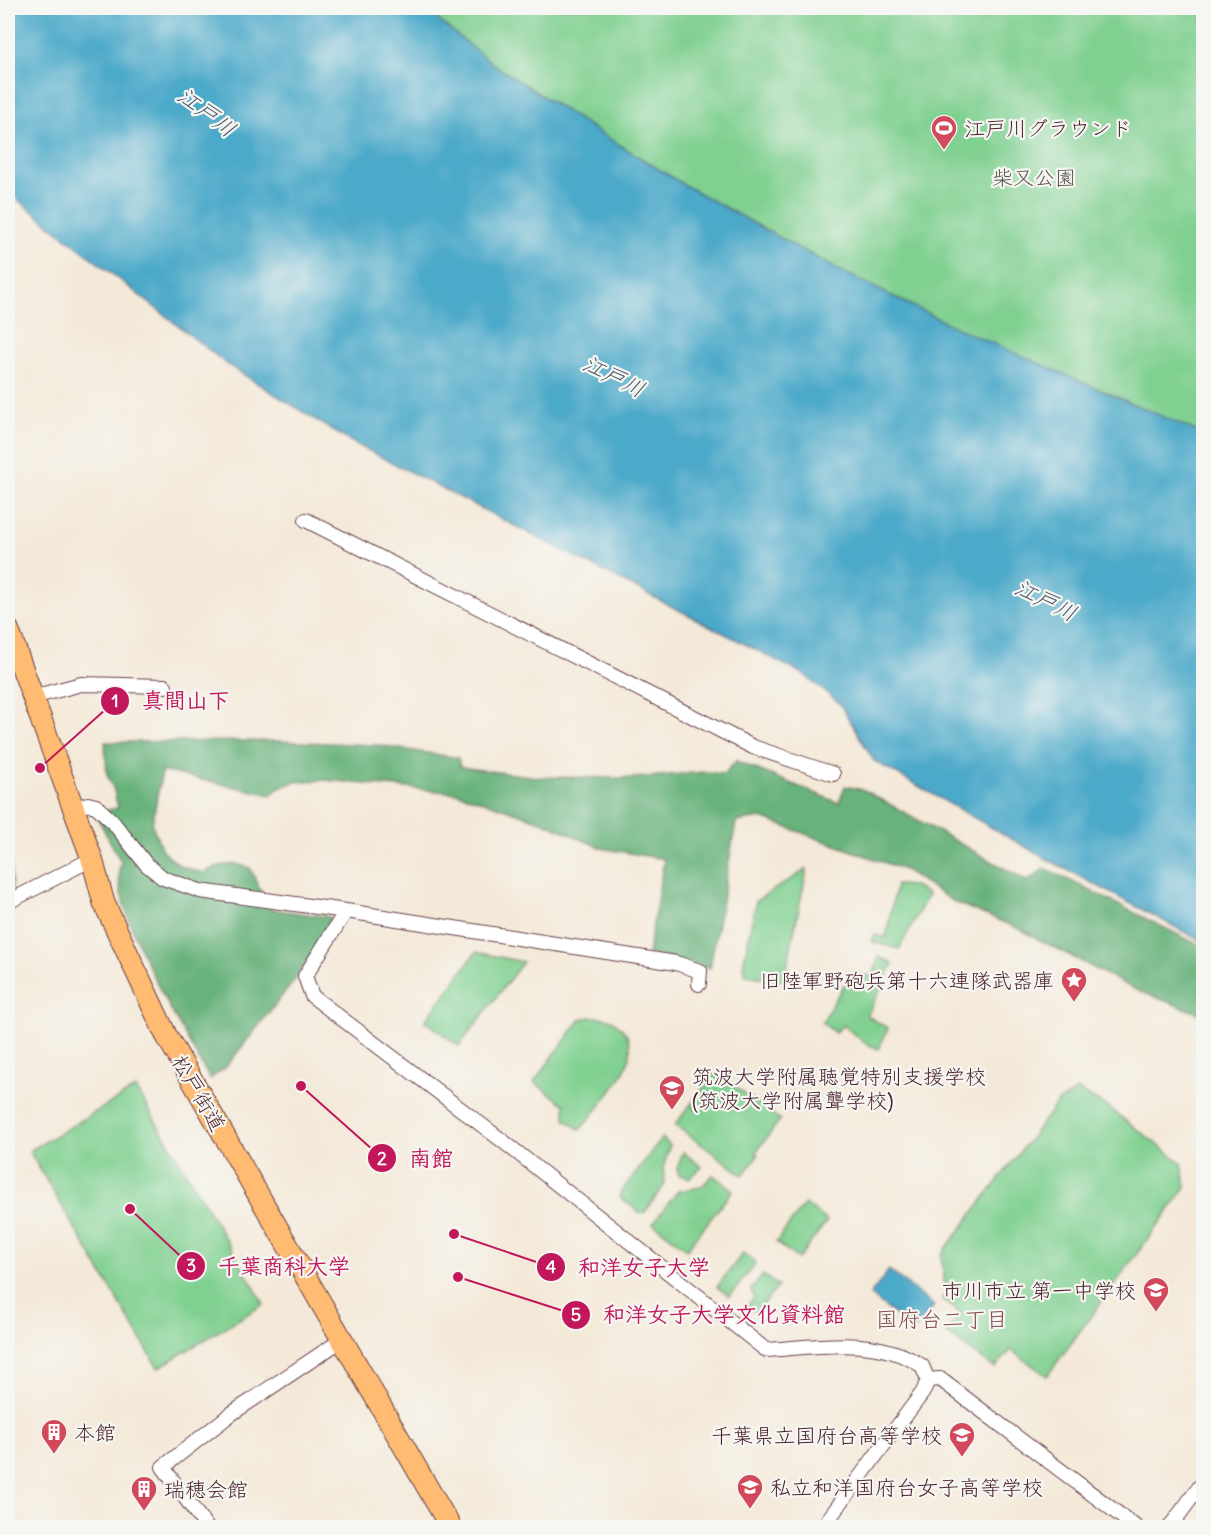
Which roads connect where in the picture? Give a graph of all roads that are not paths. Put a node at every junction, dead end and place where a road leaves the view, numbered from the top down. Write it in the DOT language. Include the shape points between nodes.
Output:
graph roads {
  1 [pos="306,520"];
  2 [pos="8,629"];
  3 [pos="165,686"];
  4 [pos="33,697"];
  5 [pos="833,774"];
  6 [pos="73,809"];
  7 [pos="92,859"];
  8 [pos="8,902"];
  9 [pos="346,911"];
  10 [pos="699,984"];
  11 [pos="343,1339"];
  12 [pos="928,1380"];
  13 [pos="1203,1481"];
  14 [pos="207,1527"];
  15 [pos="451,1527"];
  16 [pos="822,1527"];
  17 [pos="1137,1527"];
  18 [pos="1169,1527"];
  1 -- 5 [label="street" via="753,747"];
  2 -- 4 [label="main road, 松戸街道"];
  3 -- 4 [label="street" via="81,684"];
  4 -- 6 [label="main road, 松戸街道"];
  6 -- 7 [label="main road, 松戸街道"];
  6 -- 9 [label="street" via="88,804 96,806 163,878 200,891"];
  7 -- 8 [label="street"];
  7 -- 11 [label="main road, 松戸街道" via="112,923 166,1035"];
  9 -- 10 [label="street" via="676,963 700,971"];
  9 -- 12 [label="street" via="305,976 312,996 766,1350 881,1348 922,1366"];
  11 -- 14 [label="street" via="231,1414 163,1467"];
  11 -- 15 [label="main road, 松戸街道"];
  12 -- 16 [label="street" via="912,1408"];
  12 -- 17 [label="street" via="940,1379"];
  13 -- 18 [label="street"];
}
